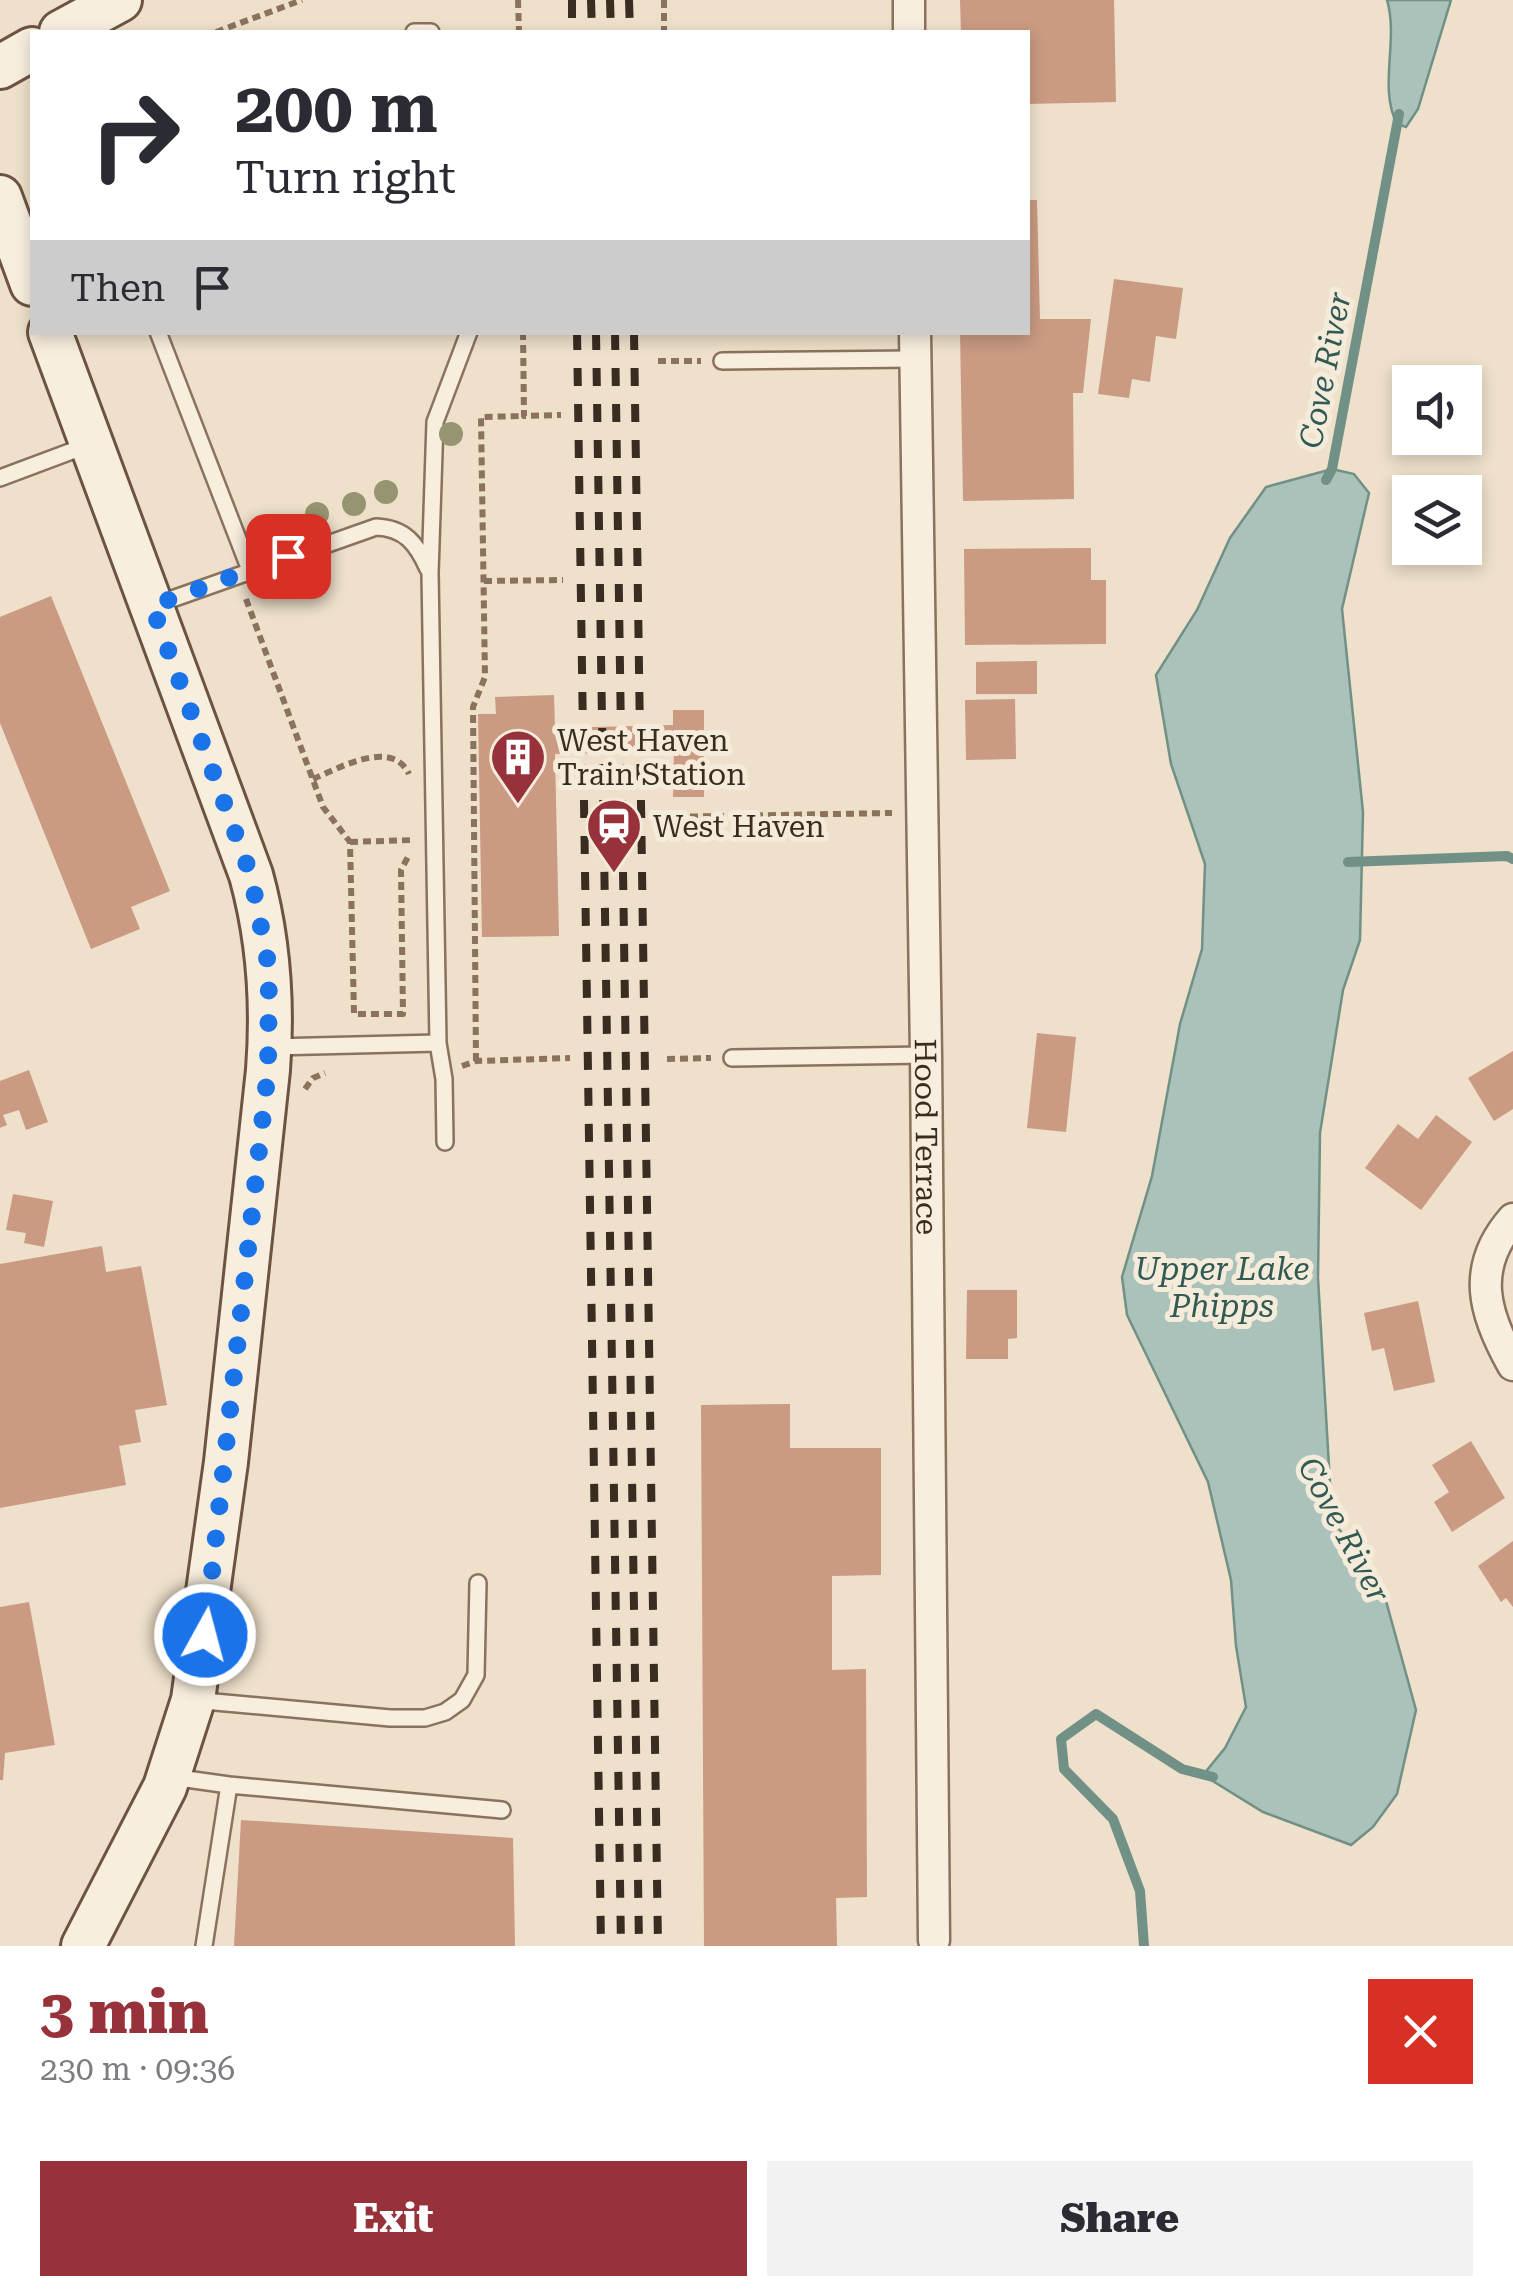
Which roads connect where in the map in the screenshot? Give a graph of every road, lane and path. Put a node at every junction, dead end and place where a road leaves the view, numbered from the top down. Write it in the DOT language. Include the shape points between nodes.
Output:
graph roads {
  1 [pos="120,0"];
  2 [pos="518,0"];
  3 [pos="664,0"];
  4 [pos="908,0"];
  5 [pos="296,1"];
  6 [pos="66,30"];
  7 [pos="221,30"];
  8 [pos="518,30"];
  9 [pos="664,30"];
  10 [pos="909,30"];
  11 [pos="30,50"];
  12 [pos="0,67"];
  13 [pos="0,197"];
  14 [pos="30,279"];
  15 [pos="51,335"];
  16 [pos="159,335"];
  17 [pos="468,335"];
  18 [pos="523,335"];
  19 [pos="915,346"];
  20 [pos="658,361"];
  21 [pos="722,361"];
  22 [pos="561,415"];
  23 [pos="524,416"];
  24 [pos="92,444"];
  25 [pos="0,478"];
  26 [pos="250,570"];
  27 [pos="430,572"];
  28 [pos="564,580"];
  29 [pos="484,581"];
  30 [pos="246,599"];
  31 [pos="152,606"];
  32 [pos="312,779"];
  33 [pos="410,790"];
  34 [pos="898,813"];
  35 [pos="664,817"];
  36 [pos="411,824"];
  37 [pos="454,839"];
  38 [pos="474,839"];
  39 [pos="414,840"];
  40 [pos="350,842"];
  41 [pos="438,1043"];
  42 [pos="270,1047"];
  43 [pos="926,1055"];
  44 [pos="570,1058"];
  45 [pos="732,1058"];
  46 [pos="667,1059"];
  47 [pos="476,1061"];
  48 [pos="457,1068"];
  49 [pos="342,1072"];
  50 [pos="303,1101"];
  51 [pos="445,1142"];
  52 [pos="1513,1218"];
  53 [pos="1513,1364"];
  54 [pos="478,1583"];
  55 [pos="194,1700"];
  56 [pos="168,1777"];
  57 [pos="229,1785"];
  58 [pos="502,1810"];
  59 [pos="934,1940"];
  60 [pos="83,1946"];
  61 [pos="204,1946"];
  1 -- 6 [label="street"];
  2 -- 8 [label="path"];
  3 -- 9 [label="path"];
  4 -- 10 [label="street"];
  5 -- 7 [label="path"];
  11 -- 12 [label="street"];
  13 -- 14 [label="street"];
  15 -- 24 [label="street"];
  16 -- 26 [label="lane"];
  17 -- 27 [label="lane" via="435,422"];
  18 -- 23 [label="path"];
  19 -- 21 [label="lane"];
  19 -- 43 [label="street, Hood Terrace"];
  20 -- 21 [label="path"];
  22 -- 23 [label="path"];
  23 -- 29 [label="path" via="481,417"];
  24 -- 25 [label="lane"];
  24 -- 31 [label="street"];
  26 -- 27 [label="lane" via="385,528 410,538"];
  26 -- 31 [label="lane"];
  27 -- 41 [label="lane"];
  28 -- 29 [label="path"];
  29 -- 38 [label="path" via="485,677 472,708"];
  30 -- 32 [label="path"];
  31 -- 42 [label="street" via="254,888 269,968"];
  32 -- 33 [label="path" via="358,759 396,758"];
  32 -- 40 [label="path" via="322,807"];
  34 -- 35 [label="path"];
  36 -- 39 [label="path"];
  37 -- 38 [label="path"];
  38 -- 47 [label="path"];
  39 -- 40 [label="path"];
  39 -- 40 [label="path" via="401,870 403,1014 354,1014"];
  41 -- 42 [label="lane"];
  41 -- 51 [label="lane"];
  42 -- 55 [label="street"];
  43 -- 45 [label="lane"];
  43 -- 59 [label="street, Hood Terrace"];
  44 -- 47 [label="path"];
  45 -- 46 [label="path"];
  47 -- 48 [label="path"];
  49 -- 50 [label="path" via="313,1078"];
  52 -- 53 [label="street" via="1490,1259 1486,1293 1492,1328"];
  54 -- 55 [label="lane" via="476,1675 462,1700 436,1716 390,1718"];
  55 -- 56 [label="street"];
  56 -- 57 [label="lane"];
  56 -- 60 [label="street"];
  57 -- 58 [label="lane"];
  57 -- 61 [label="lane"];
}
